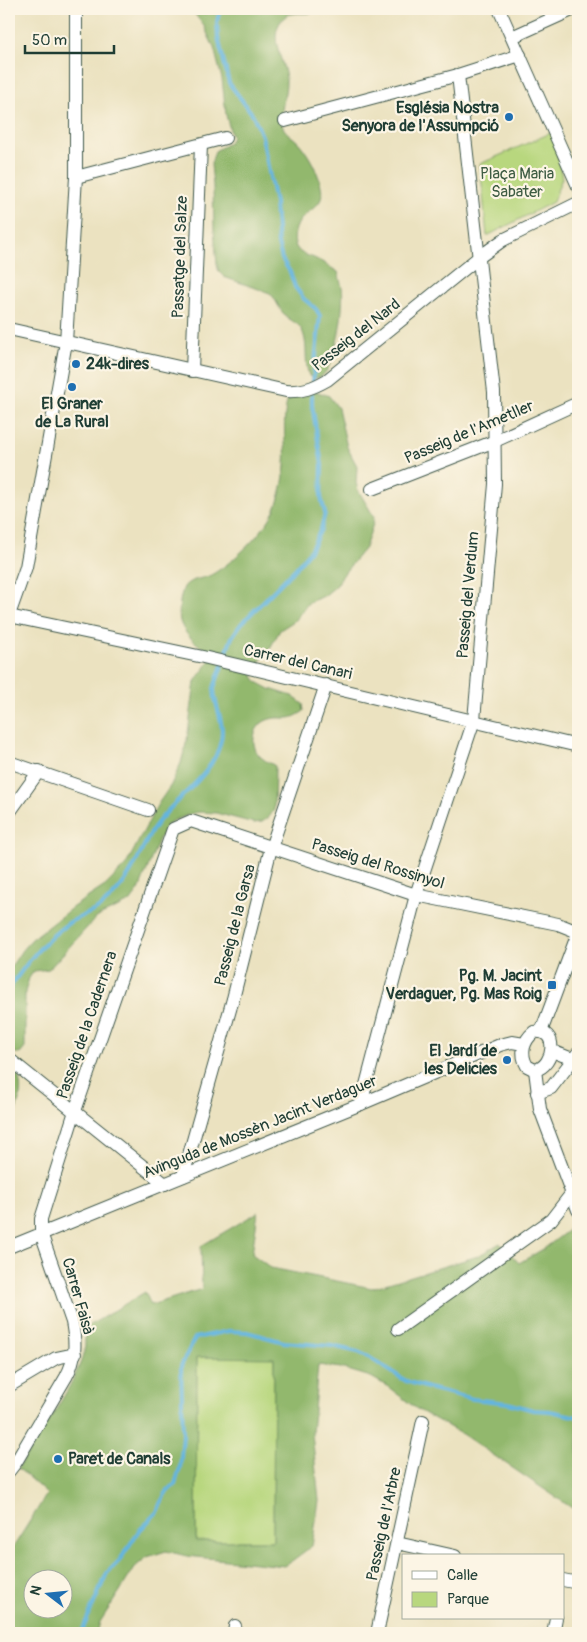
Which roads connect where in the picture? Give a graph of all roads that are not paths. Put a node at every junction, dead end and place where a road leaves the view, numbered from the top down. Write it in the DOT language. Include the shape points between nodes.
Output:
graph roads {
  1 [pos="76,9"];
  2 [pos="499,9"];
  3 [pos="574,9"];
  4 [pos="512,37"];
  5 [pos="520,55"];
  6 [pos="458,76"];
  7 [pos="285,121"];
  8 [pos="226,138"];
  9 [pos="201,144"];
  10 [pos="76,177"];
  11 [pos="578,186"];
  12 [pos="578,203"];
  13 [pos="478,258"];
  14 [pos="9,329"];
  15 [pos="66,342"];
  16 [pos="192,371"];
  17 [pos="578,403"];
  18 [pos="495,441"];
  19 [pos="372,489"];
  20 [pos="9,616"];
  21 [pos="326,685"];
  22 [pos="474,720"];
  23 [pos="578,746"];
  24 [pos="9,762"];
  25 [pos="39,771"];
  26 [pos="148,810"];
  27 [pos="9,814"];
  28 [pos="173,829"];
  29 [pos="271,848"];
  30 [pos="416,895"];
  31 [pos="578,932"];
  32 [pos="541,1032"];
  33 [pos="524,1044"];
  34 [pos="552,1050"];
  35 [pos="576,1057"];
  36 [pos="9,1059"];
  37 [pos="535,1070"];
  38 [pos="537,1093"];
  39 [pos="361,1104"];
  40 [pos="74,1111"];
  41 [pos="183,1176"];
  42 [pos="165,1184"];
  43 [pos="575,1194"];
  44 [pos="578,1210"];
  45 [pos="41,1234"];
  46 [pos="11,1244"];
  47 [pos="398,1329"];
  48 [pos="75,1354"];
  49 [pos="9,1386"];
  50 [pos="423,1421"];
  51 [pos="9,1471"];
  52 [pos="397,1543"];
  53 [pos="446,1554"];
  54 [pos="564,1582"];
  55 [pos="578,1583"];
  56 [pos="556,1620"];
  57 [pos="377,1633"];
  58 [pos="553,1633"];
  1 -- 10 [label="street"];
  2 -- 4 [label="street"];
  3 -- 4 [label="street"];
  4 -- 5 [label="street"];
  5 -- 6 [label="street"];
  5 -- 11 [label="street"];
  6 -- 7 [label="street"];
  6 -- 13 [label="street, Passeig del Verdum"];
  8 -- 9 [label="street"];
  9 -- 10 [label="street"];
  9 -- 16 [label="street, Passatge del Salze"];
  10 -- 15 [label="street"];
  12 -- 13 [label="street, Passeig del Nard" via="503,240"];
  13 -- 16 [label="street, Passeig del Nard" via="314,388 286,391"];
  13 -- 18 [label="street, Passeig del Verdum" via="494,392"];
  14 -- 15 [label="street, Passeig del Nard"];
  15 -- 16 [label="street, Passeig del Nard"];
  15 -- 20 [label="street" via="26,567"];
  17 -- 18 [label="street, Passeig de l'Ametller"];
  18 -- 19 [label="street, Passeig de l'Ametller"];
  18 -- 22 [label="street, Passeig del Verdum" via="495,484"];
  20 -- 21 [label="street, Carrer del Canari"];
  21 -- 22 [label="street, Carrer del Canari"];
  21 -- 29 [label="street, Passeig de la Garsa"];
  22 -- 23 [label="street, Carrer del Canari"];
  22 -- 30 [label="street, Passeig del Verdum"];
  24 -- 25 [label="street"];
  25 -- 26 [label="street"];
  25 -- 27 [label="street"];
  28 -- 29 [label="street, Passeig del Rossinyol" via="191,821"];
  28 -- 40 [label="street, Passeig de la Cadernera"];
  29 -- 30 [label="street, Passeig del Rossinyol"];
  29 -- 41 [label="street, Passeig de la Garsa"];
  30 -- 31 [label="street, Passeig del Rossinyol" via="558,924"];
  30 -- 39 [label="street, Passeig del Verdum"];
  31 -- 32 [label="street"];
  32 -- 33 [label="street" via="534,1032"];
  32 -- 34 [label="street" via="549,1037"];
  33 -- 37 [label="street" via="524,1062"];
  33 -- 39 [label="street, Avinguda de Mossèn Jacint Verdaguer" via="500,1045"];
  34 -- 35 [label="street"];
  34 -- 37 [label="street" via="544,1065"];
  35 -- 38 [label="street" via="551,1088"];
  36 -- 40 [label="street"];
  37 -- 38 [label="street"];
  38 -- 43 [label="street" via="540,1109"];
  39 -- 41 [label="street, Avinguda de Mossèn Jacint Verdaguer"];
  40 -- 42 [label="street"];
  40 -- 45 [label="street, Passeig de la Cadernera" via="44,1211"];
  41 -- 42 [label="street, Avinguda de Mossèn Jacint Verdaguer"];
  42 -- 45 [label="street, Avinguda de Mossèn Jacint Verdaguer"];
  43 -- 44 [label="street"];
  43 -- 47 [label="street" via="551,1220"];
  45 -- 46 [label="street, Avinguda de Mossèn Jacint Verdaguer"];
  45 -- 48 [label="street, Carrer Faisà" via="72,1322"];
  48 -- 49 [label="street" via="56,1358"];
  48 -- 51 [label="street, Carrer Faisà" via="69,1372"];
  50 -- 52 [label="street, Passeig de l'Arbre"];
  52 -- 53 [label="street"];
  52 -- 57 [label="street, Passeig de l'Arbre"];
  54 -- 55 [label="street"];
  56 -- 58 [label="street"];
}
